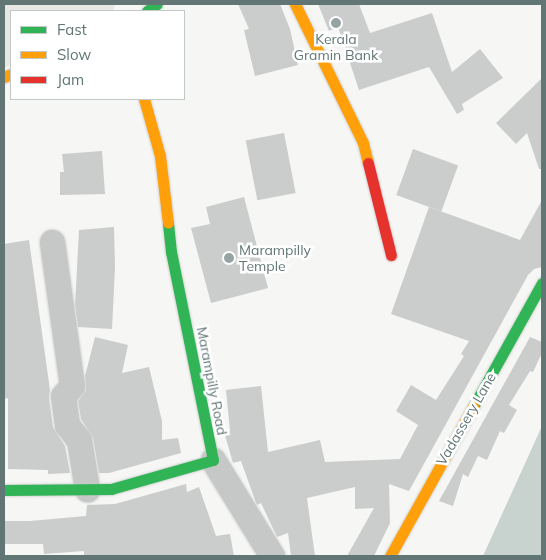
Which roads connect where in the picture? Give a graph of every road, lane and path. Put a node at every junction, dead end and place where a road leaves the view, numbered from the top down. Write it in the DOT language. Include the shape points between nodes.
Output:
graph roads {
  1 [pos="295,4"];
  2 [pos="144,100"];
  3 [pos="52,242"];
  4 [pos="391,254"];
  5 [pos="542,283"];
  6 [pos="213,460"];
  7 [pos="87,489"];
  8 [pos="4,490"];
  9 [pos="272,556"];
  10 [pos="390,556"];
  1 -- 4 [label="street" via="363,143"];
  2 -- 6 [label="street, Marampilly Road" via="160,156 171,252"];
  3 -- 7 [label="street" via="72,386 63,396 67,425 79,440"];
  5 -- 10 [label="street, Vadassery Lane"];
  6 -- 7 [label="street" via="111,489"];
  6 -- 9 [label="street"];
  7 -- 8 [label="street"];
}
